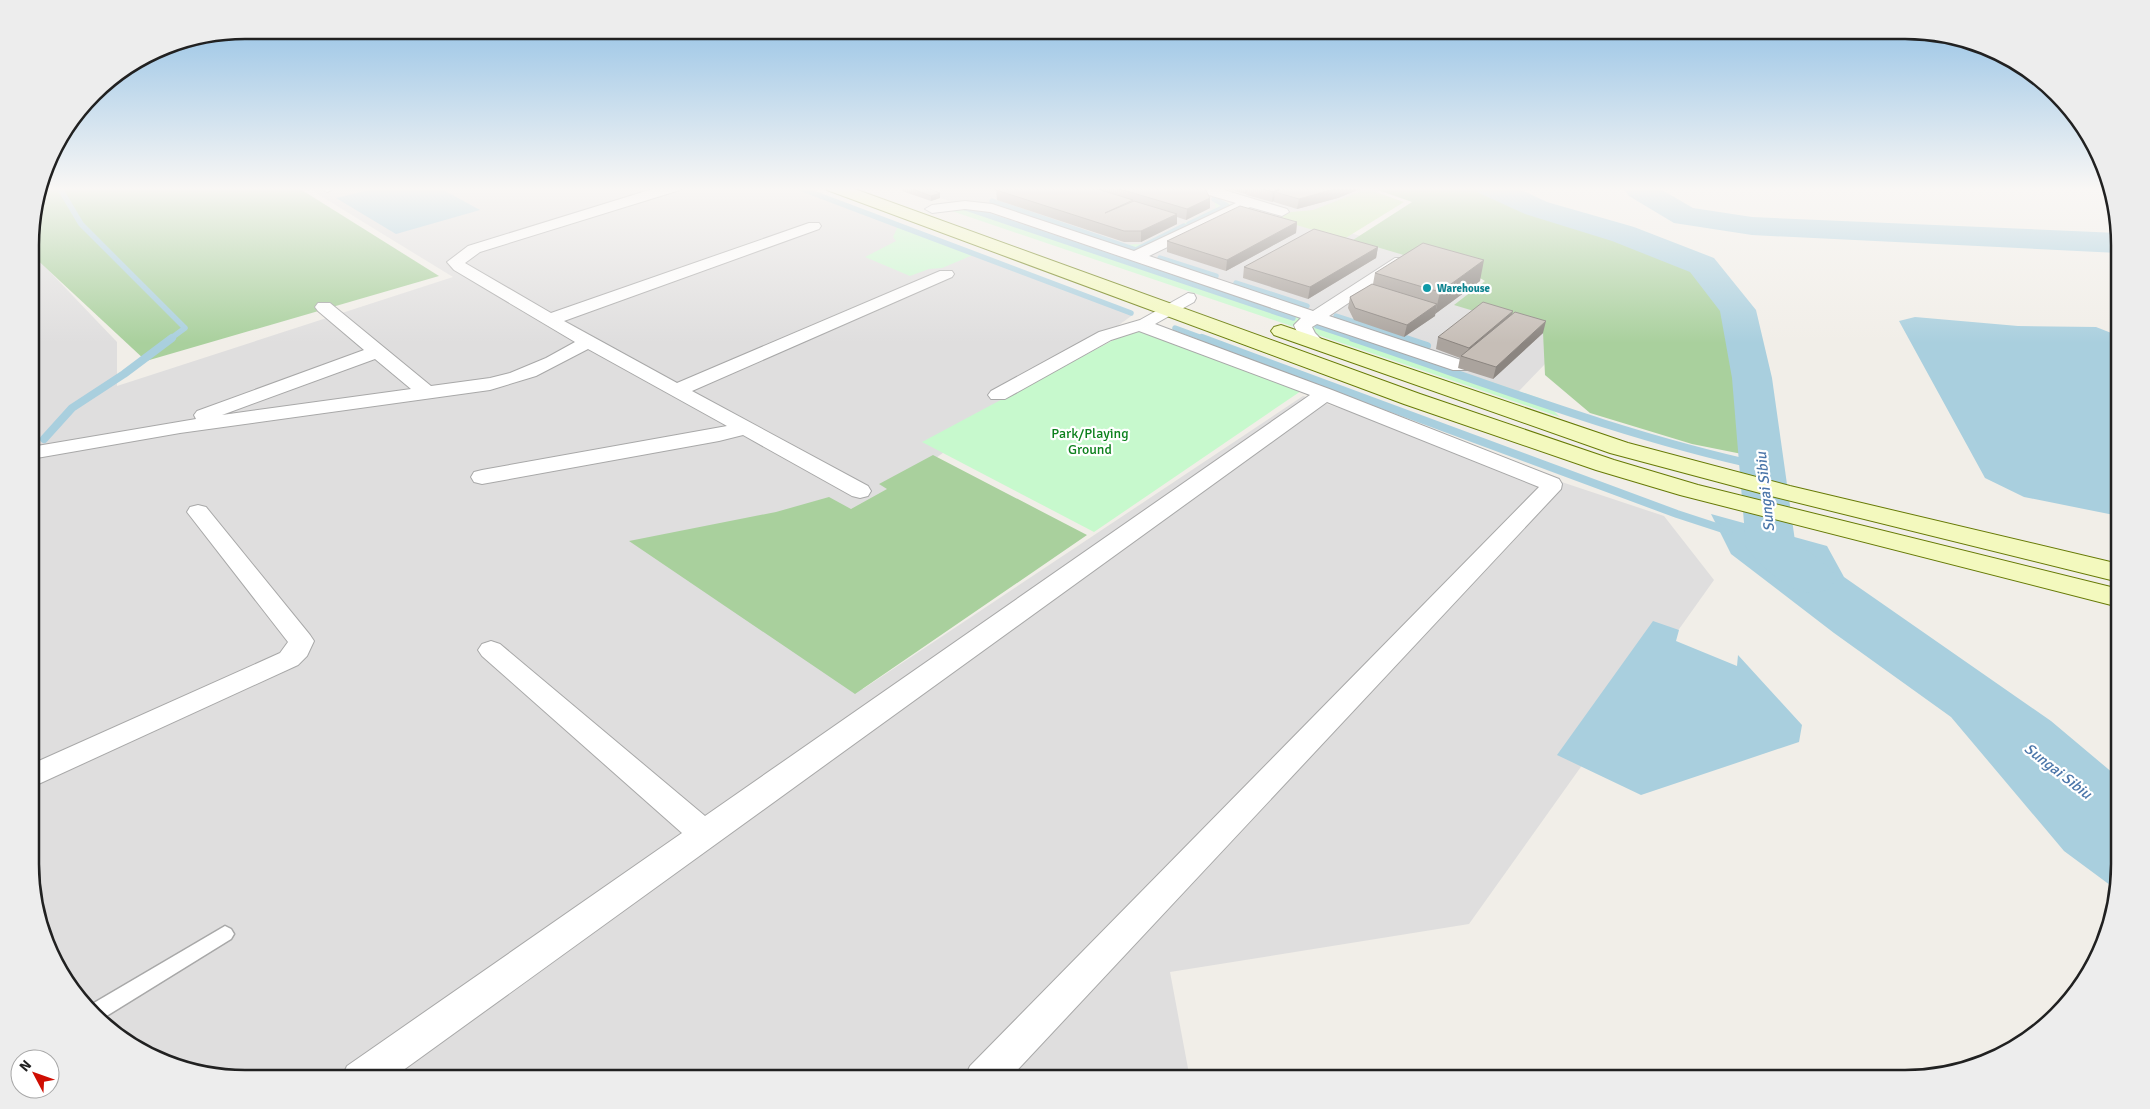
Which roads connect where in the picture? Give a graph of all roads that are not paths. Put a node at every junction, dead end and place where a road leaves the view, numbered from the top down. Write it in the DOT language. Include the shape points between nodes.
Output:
graph roads {
  1 [pos="507,239"];
  2 [pos="778,239"];
  3 [pos="974,239"];
  4 [pos="1019,239"];
  5 [pos="1084,239"];
  6 [pos="1172,239"];
  7 [pos="1136,256"];
  8 [pos="1404,259"];
  9 [pos="946,274"];
  10 [pos="1188,298"];
  11 [pos="324,307"];
  12 [pos="1169,310"];
  13 [pos="1313,316"];
  14 [pos="552,319"];
  15 [pos="1140,325"];
  16 [pos="588,342"];
  17 [pos="1316,343"];
  18 [pos="378,351"];
  19 [pos="1460,366"];
  20 [pos="678,390"];
  21 [pos="426,392"];
  22 [pos="1324,394"];
  23 [pos="998,395"];
  24 [pos="180,427"];
  25 [pos="745,428"];
  26 [pos="39,452"];
  27 [pos="1612,456"];
  28 [pos="482,477"];
  29 [pos="860,491"];
  30 [pos="198,512"];
  31 [pos="1981,552"];
  32 [pos="2111,572"];
  33 [pos="2111,595"];
  34 [pos="490,650"];
  35 [pos="39,773"];
  36 [pos="705,834"];
  37 [pos="225,934"];
  38 [pos="99,1010"];
  39 [pos="373,1070"];
  40 [pos="992,1070"];
  1 -- 14 [label="street" via="474,249 455,262"];
  2 -- 14 [label="street"];
  3 -- 12 [label="street"];
  4 -- 10 [label="street"];
  5 -- 7 [label="street"];
  6 -- 7 [label="street"];
  7 -- 13 [label="street"];
  8 -- 13 [label="street"];
  9 -- 20 [label="street"];
  10 -- 12 [label="street"];
  10 -- 17 [label="street"];
  11 -- 18 [label="street"];
  12 -- 15 [label="street"];
  12 -- 27 [label="street" via="1412,399"];
  13 -- 17 [label="street" via="1303,325 1303,330"];
  13 -- 19 [label="street"];
  14 -- 16 [label="street"];
  15 -- 22 [label="street"];
  15 -- 23 [label="street" via="1105,336"];
  16 -- 20 [label="street"];
  16 -- 21 [label="street" via="518,378"];
  17 -- 27 [label="street"];
  18 -- 21 [label="street"];
  18 -- 24 [label="street" via="242,399"];
  20 -- 25 [label="street"];
  21 -- 24 [label="street"];
  22 -- 36 [label="street"];
  22 -- 40 [label="street" via="1545,480 1551,484 1550,489"];
  24 -- 26 [label="street"];
  25 -- 28 [label="street"];
  25 -- 29 [label="street"];
  27 -- 31 [label="street" via="1689,490"];
  30 -- 35 [label="street" via="301,641 298,650 289,659"];
  31 -- 32 [label="street"];
  31 -- 33 [label="street"];
  34 -- 36 [label="street"];
  36 -- 39 [label="street"];
  37 -- 38 [label="lane"];
}
